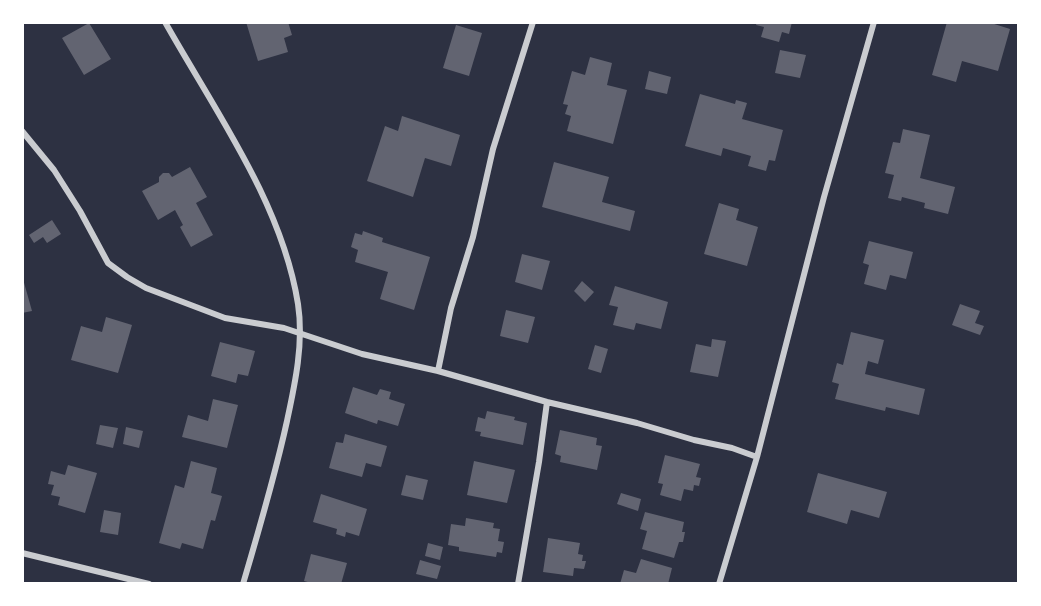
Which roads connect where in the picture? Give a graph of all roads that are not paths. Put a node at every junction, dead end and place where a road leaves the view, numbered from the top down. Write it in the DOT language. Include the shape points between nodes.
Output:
graph roads {
  1 [pos="165,22"];
  2 [pos="533,22"];
  3 [pos="874,22"];
  4 [pos="22,131"];
  5 [pos="299,334"];
  6 [pos="438,371"];
  7 [pos="547,402"];
  8 [pos="757,457"];
  9 [pos="22,553"];
  10 [pos="149,584"];
  11 [pos="243,584"];
  12 [pos="518,584"];
  13 [pos="718,584"];
  1 -- 5 [label="street" via="265,200 289,268 298,306"];
  2 -- 6 [label="street" via="493,149"];
  3 -- 8 [label="street"];
  4 -- 5 [label="street" via="54,170 108,263 127,277 225,318"];
  5 -- 6 [label="street" via="362,354"];
  5 -- 11 [label="street" via="294,392"];
  6 -- 7 [label="street"];
  7 -- 8 [label="street"];
  7 -- 12 [label="street"];
  8 -- 13 [label="street"];
  9 -- 10 [label="street"];
}
